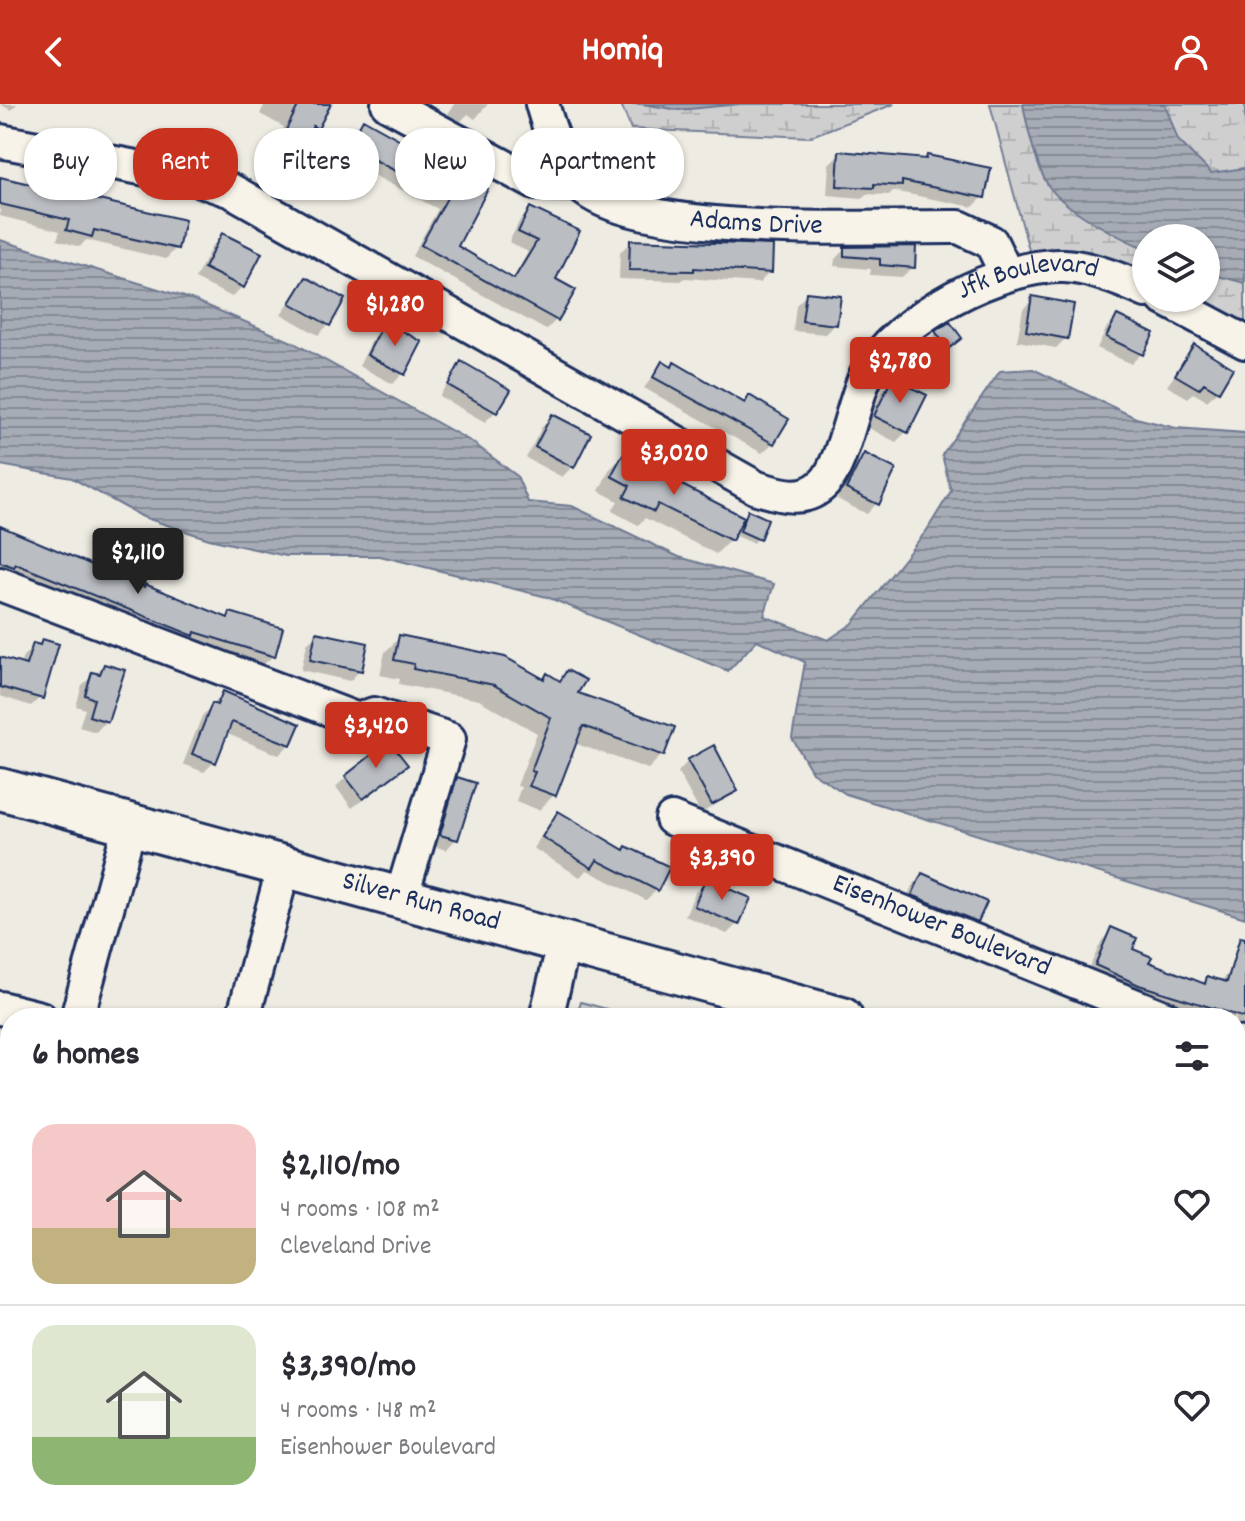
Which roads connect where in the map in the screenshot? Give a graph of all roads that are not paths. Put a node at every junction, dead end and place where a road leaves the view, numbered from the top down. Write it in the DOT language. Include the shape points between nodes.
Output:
graph roads {
  1 [pos="388,104"];
  2 [pos="542,104"];
  3 [pos="549,128"];
  4 [pos="0,141"];
  5 [pos="511,170"];
  6 [pos="608,200"];
  7 [pos="1006,273"];
  8 [pos="1132,287"];
  9 [pos="1189,312"];
  10 [pos="1245,342"];
  11 [pos="0,584"];
  12 [pos="0,789"];
  13 [pos="672,819"];
  14 [pos="130,824"];
  15 [pos="284,866"];
  16 [pos="401,898"];
  17 [pos="564,943"];
  18 [pos="80,1008"];
  19 [pos="246,1008"];
  20 [pos="548,1008"];
  21 [pos="805,1008"];
  22 [pos="1141,1008"];
  1 -- 5 [label="street"];
  2 -- 3 [label="street"];
  4 -- 7 [label="street, Jfk Boulevard" via="193,178 232,191 757,488 792,498 822,486 867,373 901,333 943,304"];
  6 -- 7 [label="street, Adams Drive" via="656,218 725,225 959,227 991,242"];
  7 -- 8 [label="street, Jfk Boulevard" via="1065,265"];
  9 -- 10 [label="street"];
  11 -- 16 [label="street" via="358,720 374,714 449,739"];
  12 -- 14 [label="main road, Silver Run Road"];
  13 -- 22 [label="street, Eisenhower Boulevard"];
  14 -- 15 [label="main road, Silver Run Road"];
  14 -- 18 [label="street"];
  15 -- 16 [label="main road, Silver Run Road"];
  15 -- 19 [label="street"];
  16 -- 17 [label="main road, Silver Run Road"];
  17 -- 20 [label="street"];
  17 -- 21 [label="main road, Silver Run Road"];
}
